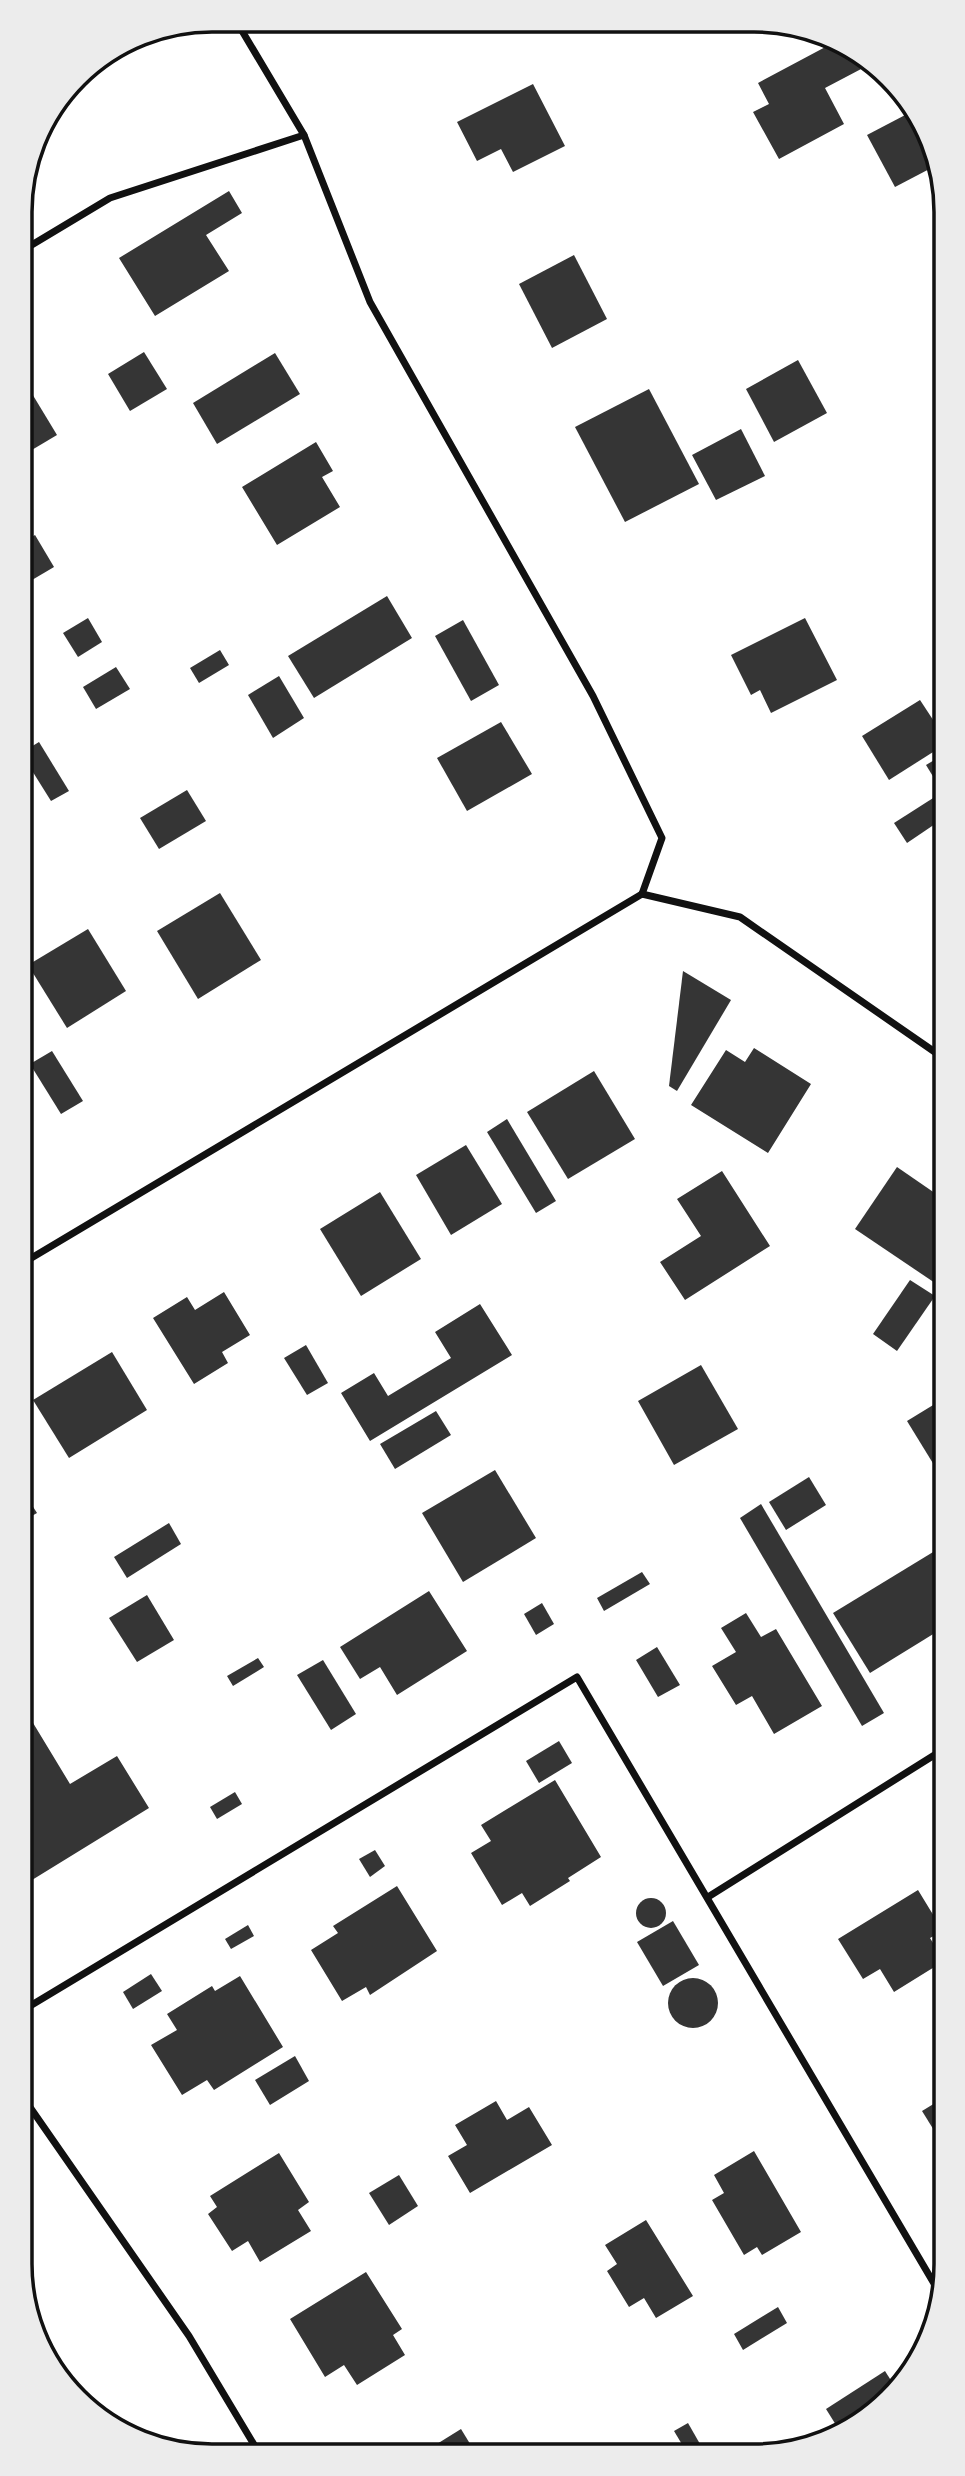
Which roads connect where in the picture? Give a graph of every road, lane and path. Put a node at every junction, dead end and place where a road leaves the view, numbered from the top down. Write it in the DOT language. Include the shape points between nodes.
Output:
graph roads {
  1 [pos="243,32"];
  2 [pos="304,135"];
  3 [pos="32,245"];
  4 [pos="642,894"];
  5 [pos="934,1051"];
  6 [pos="32,1258"];
  7 [pos="933,1756"];
  8 [pos="708,1897"];
  9 [pos="32,2006"];
  10 [pos="32,2111"];
  11 [pos="932,2281"];
  12 [pos="254,2445"];
  1 -- 2 [label="street"];
  2 -- 3 [label="street" via="110,198"];
  2 -- 4 [label="street" via="370,302 593,696 662,838"];
  4 -- 5 [label="street" via="740,917"];
  4 -- 6 [label="street"];
  7 -- 8 [label="street"];
  8 -- 9 [label="street" via="576,1677"];
  8 -- 11 [label="street"];
  10 -- 12 [label="street" via="189,2336"];
}
